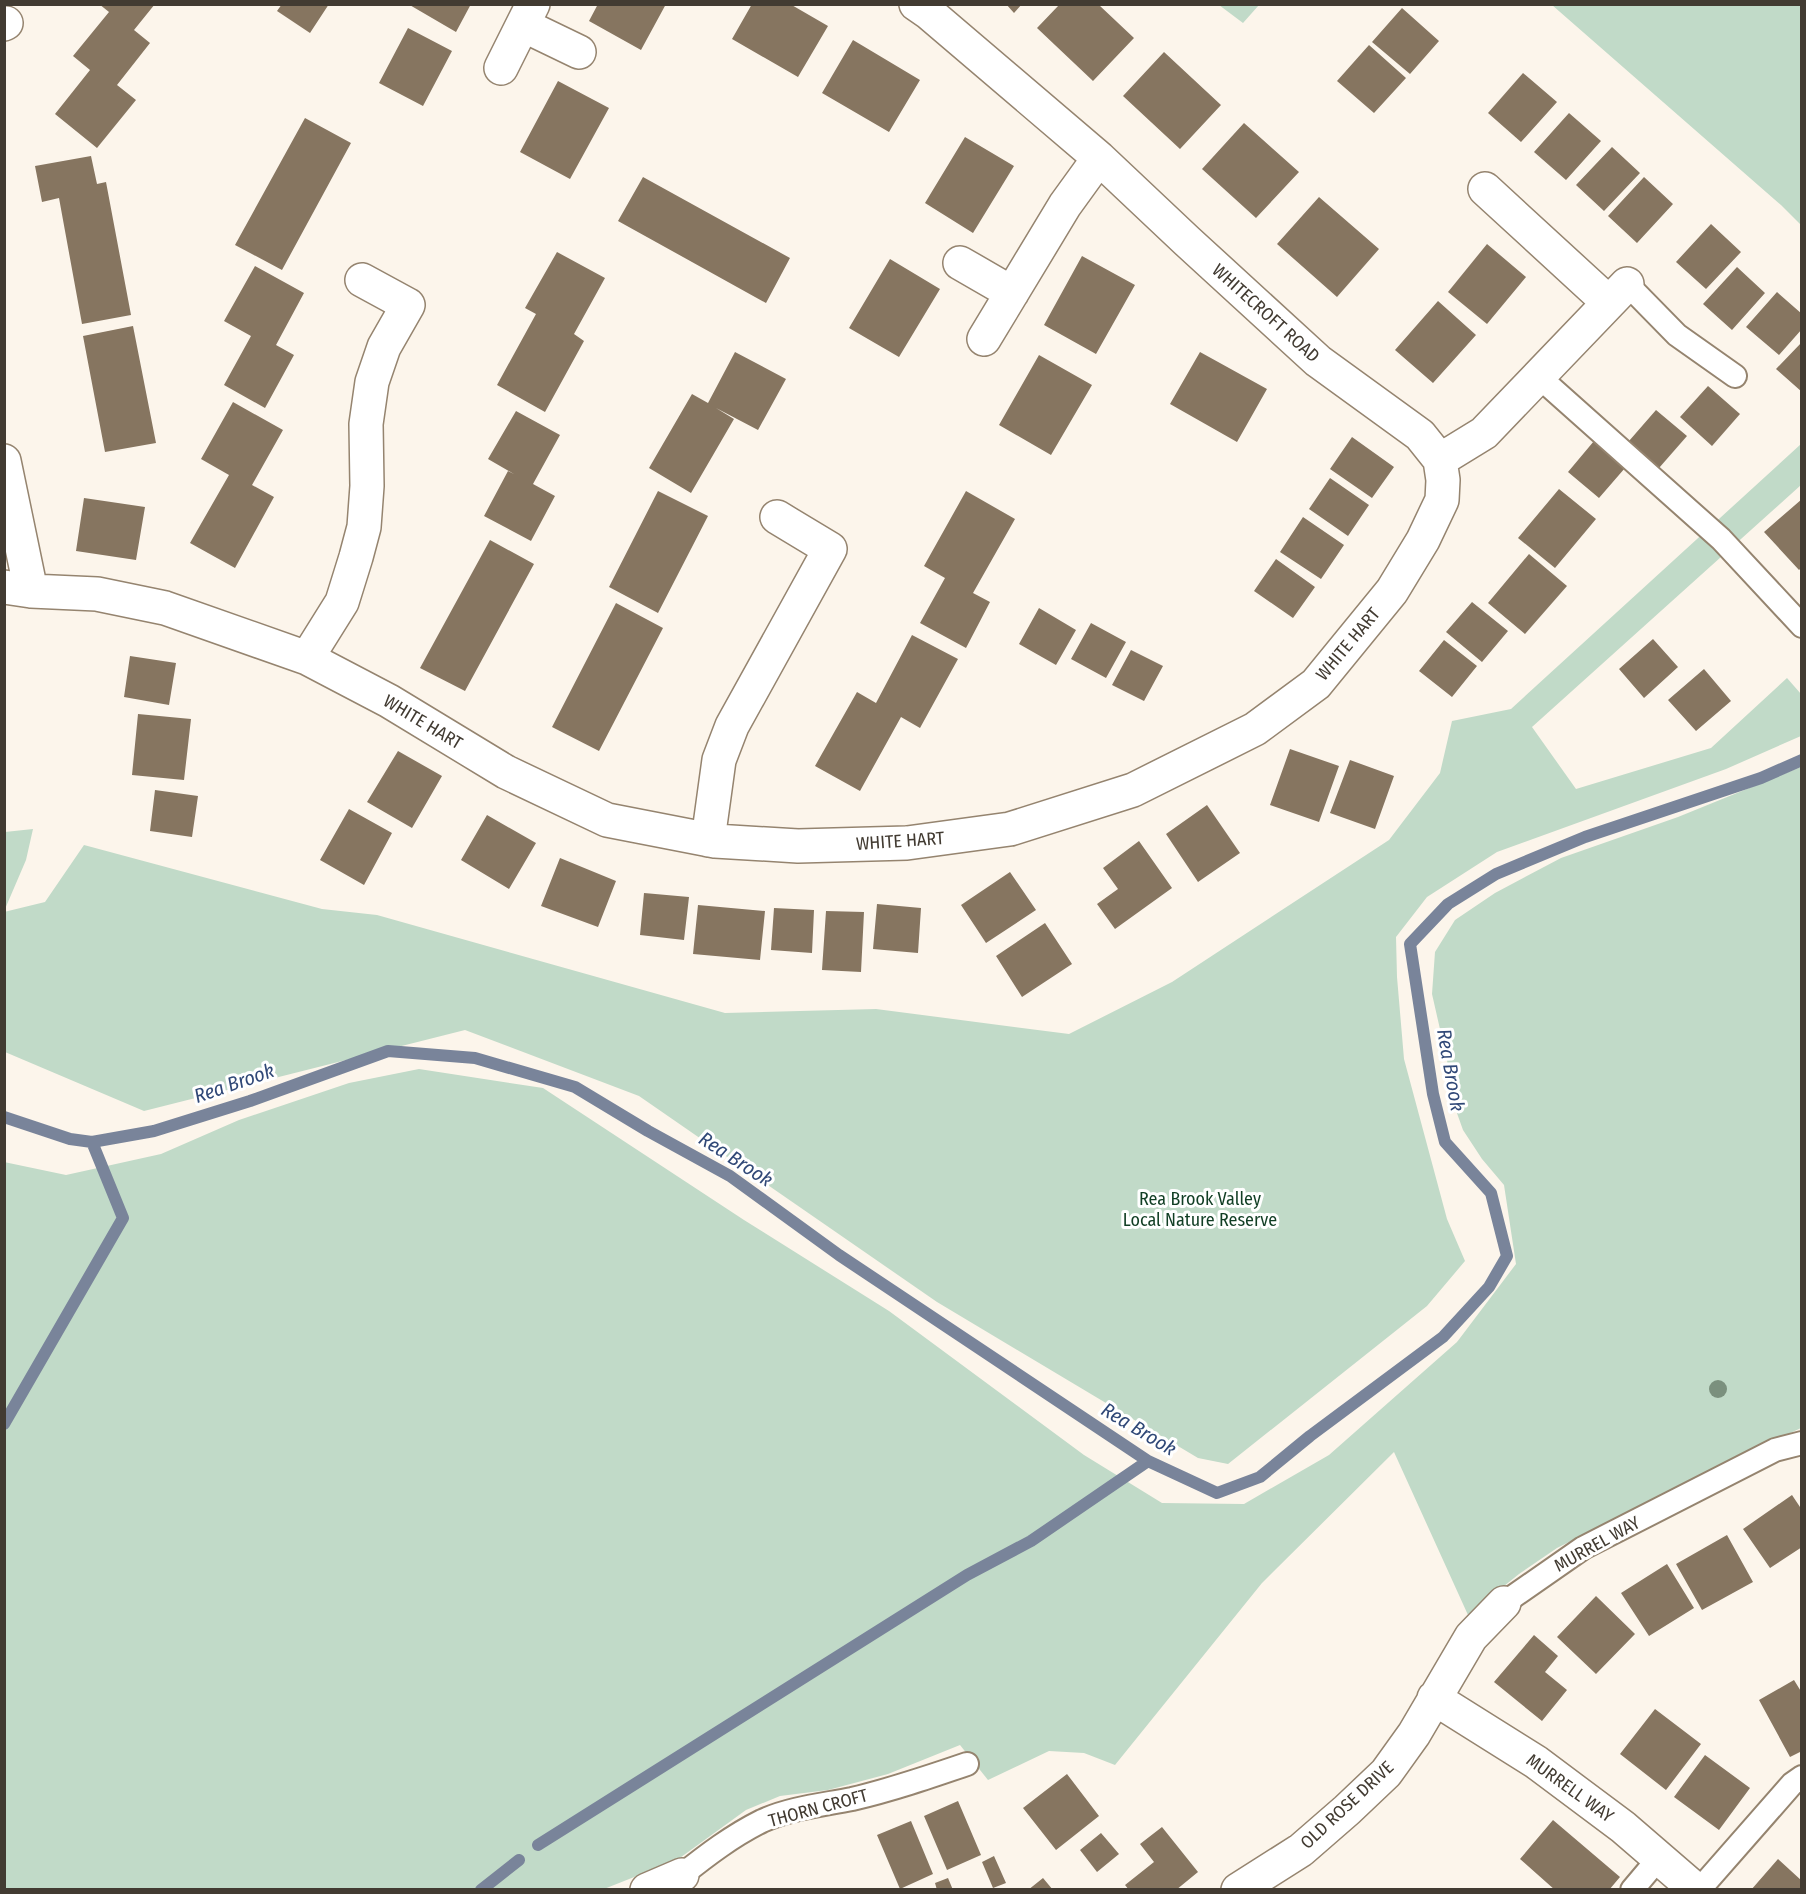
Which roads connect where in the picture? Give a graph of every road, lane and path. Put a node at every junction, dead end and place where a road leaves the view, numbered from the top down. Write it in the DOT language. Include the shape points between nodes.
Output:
graph roads {
  1 [pos="916,4"];
  2 [pos="528,15"];
  3 [pos="579,52"];
  4 [pos="501,68"];
  5 [pos="1099,158"];
  6 [pos="1485,189"];
  7 [pos="960,263"];
  8 [pos="363,280"];
  9 [pos="1012,293"];
  10 [pos="1618,293"];
  11 [pos="984,339"];
  12 [pos="1538,376"];
  13 [pos="1735,376"];
  14 [pos="4,460"];
  15 [pos="1440,460"];
  16 [pos="777,516"];
  17 [pos="18,589"];
  18 [pos="1802,626"];
  19 [pos="307,658"];
  20 [pos="708,840"];
  21 [pos="1802,1443"];
  22 [pos="1504,1603"];
  23 [pos="1434,1698"];
  24 [pos="967,1764"];
  25 [pos="1802,1777"];
  26 [pos="1659,1858"];
  27 [pos="682,1875"];
  28 [pos="1245,1888"];
  29 [pos="647,1890"];
  30 [pos="1632,1890"];
  31 [pos="1697,1890"];
  1 -- 5 [label="street, WHITECROFT ROAD"];
  2 -- 3 [label="street"];
  2 -- 4 [label="street"];
  5 -- 9 [label="street" via="1065,205"];
  5 -- 15 [label="street, WHITECROFT ROAD" via="1318,361 1420,435"];
  6 -- 10 [label="street"];
  7 -- 9 [label="street"];
  8 -- 19 [label="street" via="408,305 384,347 372,382 366,424 366,506 356,557 342,602"];
  9 -- 11 [label="street"];
  10 -- 12 [label="street"];
  10 -- 13 [label="lane"];
  12 -- 15 [label="street" via="1484,433"];
  12 -- 18 [label="lane" via="1721,538"];
  14 -- 17 [label="street"];
  15 -- 20 [label="street, WHITE HART" via="1442,500 1392,591 1316,684 1256,729 1133,790 1010,829 907,843 798,846"];
  16 -- 20 [label="street" via="830,549 732,726 719,760"];
  17 -- 19 [label="street, WHITE HART" via="97,594 165,608"];
  19 -- 20 [label="street, WHITE HART" via="389,701 506,772 607,820"];
  21 -- 22 [label="lane, MURREL WAY" via="1775,1450 1583,1548"];
  22 -- 23 [label="street, MURREL WAY" via="1471,1637"];
  23 -- 26 [label="street, MURRELL WAY" via="1536,1762"];
  23 -- 28 [label="street, OLD ROSE DRIVE" via="1386,1773 1301,1850"];
  24 -- 27 [label="lane, THORN CROFT" via="903,1785 764,1820 733,1837"];
  25 -- 31 [label="lane, MURRELL WAY"];
  26 -- 30 [label="lane"];
  26 -- 31 [label="street, MURRELL WAY"];
  27 -- 29 [label="street, THORN CROFT"];
}
